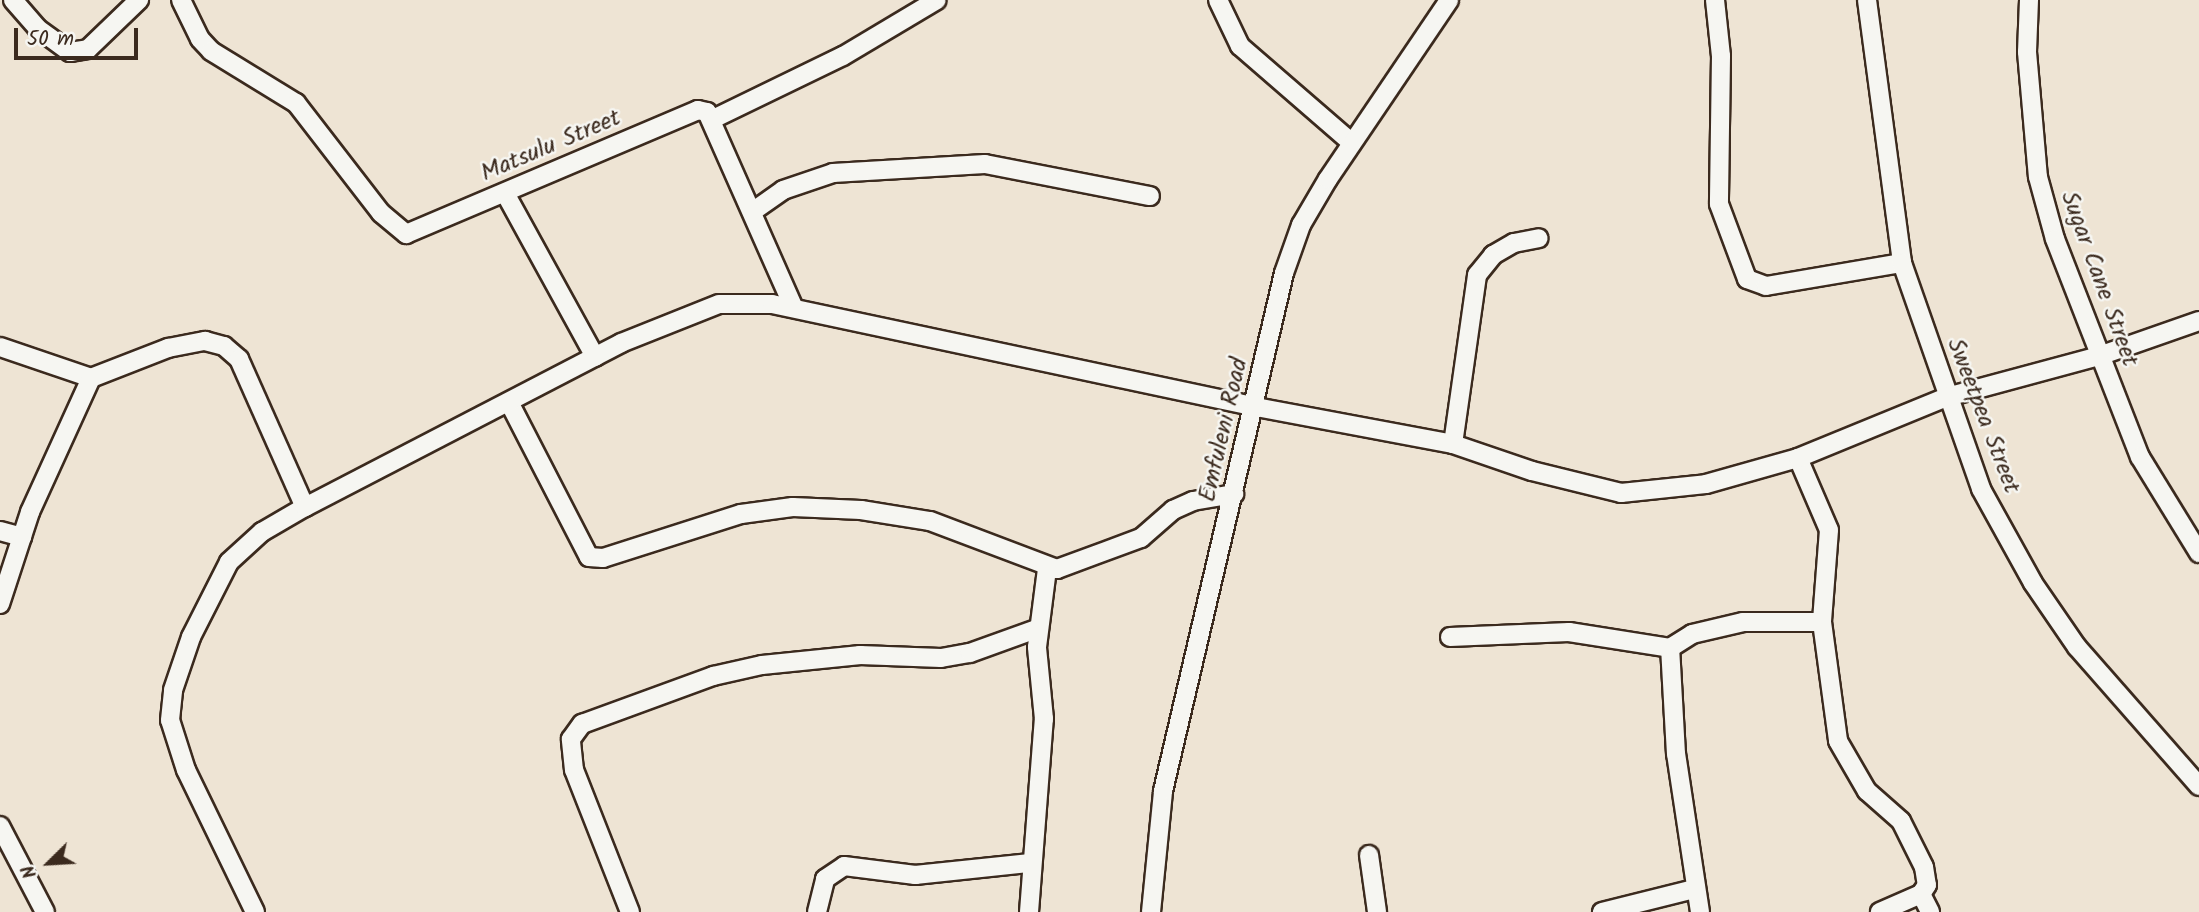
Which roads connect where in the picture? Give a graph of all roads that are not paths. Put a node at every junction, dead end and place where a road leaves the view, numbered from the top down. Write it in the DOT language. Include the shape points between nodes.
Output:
graph roads {
  1 [pos="13,0"];
  2 [pos="139,0"];
  3 [pos="181,0"];
  4 [pos="937,0"];
  5 [pos="1218,0"];
  6 [pos="1449,0"];
  7 [pos="1715,0"];
  8 [pos="1867,0"];
  9 [pos="2029,0"];
  10 [pos="713,119"];
  11 [pos="1352,143"];
  12 [pos="505,192"];
  13 [pos="1150,196"];
  14 [pos="752,212"];
  15 [pos="1539,238"];
  16 [pos="1902,263"];
  17 [pos="794,308"];
  18 [pos="2199,321"];
  19 [pos="0,346"];
  20 [pos="2099,356"];
  21 [pos="595,357"];
  22 [pos="91,378"];
  23 [pos="1947,397"];
  24 [pos="510,404"];
  25 [pos="1256,407"];
  26 [pos="1453,444"];
  27 [pos="1798,458"];
  28 [pos="1234,494"];
  29 [pos="305,507"];
  30 [pos="0,531"];
  31 [pos="22,537"];
  32 [pos="2199,553"];
  33 [pos="1047,569"];
  34 [pos="0,604"];
  35 [pos="1822,622"];
  36 [pos="1039,628"];
  37 [pos="1450,637"];
  38 [pos="1670,648"];
  39 [pos="2199,786"];
  40 [pos="0,826"];
  41 [pos="1369,855"];
  42 [pos="1030,863"];
  43 [pos="1694,889"];
  44 [pos="1921,894"];
  45 [pos="45,912"];
  46 [pos="254,912"];
  47 [pos="630,912"];
  48 [pos="817,912"];
  49 [pos="1029,912"];
  50 [pos="1151,912"];
  51 [pos="1377,912"];
  52 [pos="1602,912"];
  53 [pos="1700,912"];
  54 [pos="1880,912"];
  55 [pos="1930,912"];
  1 -- 2 [label="street" via="37,28 70,52 88,49"];
  3 -- 12 [label="street, Matsulu Street" via="211,51 296,103 381,213 406,234"];
  4 -- 10 [label="street" via="843,56"];
  5 -- 11 [label="street" via="1240,46"];
  6 -- 11 [label="street, Emfuleni Road"];
  7 -- 16 [label="street" via="1721,56 1719,204 1747,279 1766,286"];
  8 -- 16 [label="street, Sweetpea Street"];
  9 -- 20 [label="street, Sugar Cane Street" via="2027,52 2038,177 2076,303"];
  10 -- 12 [label="street, Matsulu Street" via="698,110"];
  10 -- 14 [label="street"];
  11 -- 25 [label="street, Emfuleni Road" via="1301,225 1284,273"];
  12 -- 21 [label="street"];
  13 -- 14 [label="street" via="985,164 833,173 783,190"];
  14 -- 17 [label="street"];
  15 -- 26 [label="street" via="1514,243 1493,255 1477,275"];
  16 -- 23 [label="street, Sweetpea Street"];
  17 -- 21 [label="street" via="744,301 719,304"];
  17 -- 25 [label="street"];
  18 -- 20 [label="street"];
  19 -- 22 [label="street"];
  20 -- 23 [label="street"];
  20 -- 32 [label="street, Sugar Cane Street" via="2140,457"];
  21 -- 24 [label="street"];
  22 -- 29 [label="street" via="168,348 205,341 224,346 239,359"];
  22 -- 31 [label="street"];
  23 -- 27 [label="street"];
  23 -- 39 [label="street, Sweetpea Street" via="1981,489 2033,583 2077,647"];
  24 -- 29 [label="street"];
  24 -- 33 [label="street" via="589,557 603,558 741,514 793,507 861,510 930,521"];
  25 -- 26 [label="street"];
  25 -- 28 [label="street, Emfuleni Road"];
  26 -- 27 [label="street" via="1544,475 1621,493 1706,484"];
  27 -- 35 [label="street" via="1829,530"];
  28 -- 33 [label="street" via="1193,501 1173,510 1141,538 1081,563"];
  28 -- 50 [label="street, Emfuleni Road" via="1164,792"];
  29 -- 46 [label="street" via="262,532 229,562 211,592 173,690 173,741"];
  30 -- 31 [label="street"];
  31 -- 34 [label="street"];
  33 -- 36 [label="street"];
  35 -- 38 [label="street" via="1743,622 1692,634"];
  35 -- 44 [label="street" via="1838,741 1852,771 1901,821 1917,846 1927,885"];
  36 -- 42 [label="street" via="1044,719"];
  36 -- 47 [label="street" via="970,653 941,658 860,655 762,665 713,676 582,724 571,739 574,770"];
  37 -- 38 [label="street" via="1569,632"];
  38 -- 43 [label="street" via="1676,754"];
  40 -- 45 [label="street"];
  41 -- 51 [label="street"];
  42 -- 48 [label="street" via="915,875 844,866 825,879"];
  42 -- 49 [label="street"];
  43 -- 52 [label="street"];
  43 -- 53 [label="street"];
  44 -- 54 [label="street"];
  44 -- 55 [label="street"];
}
